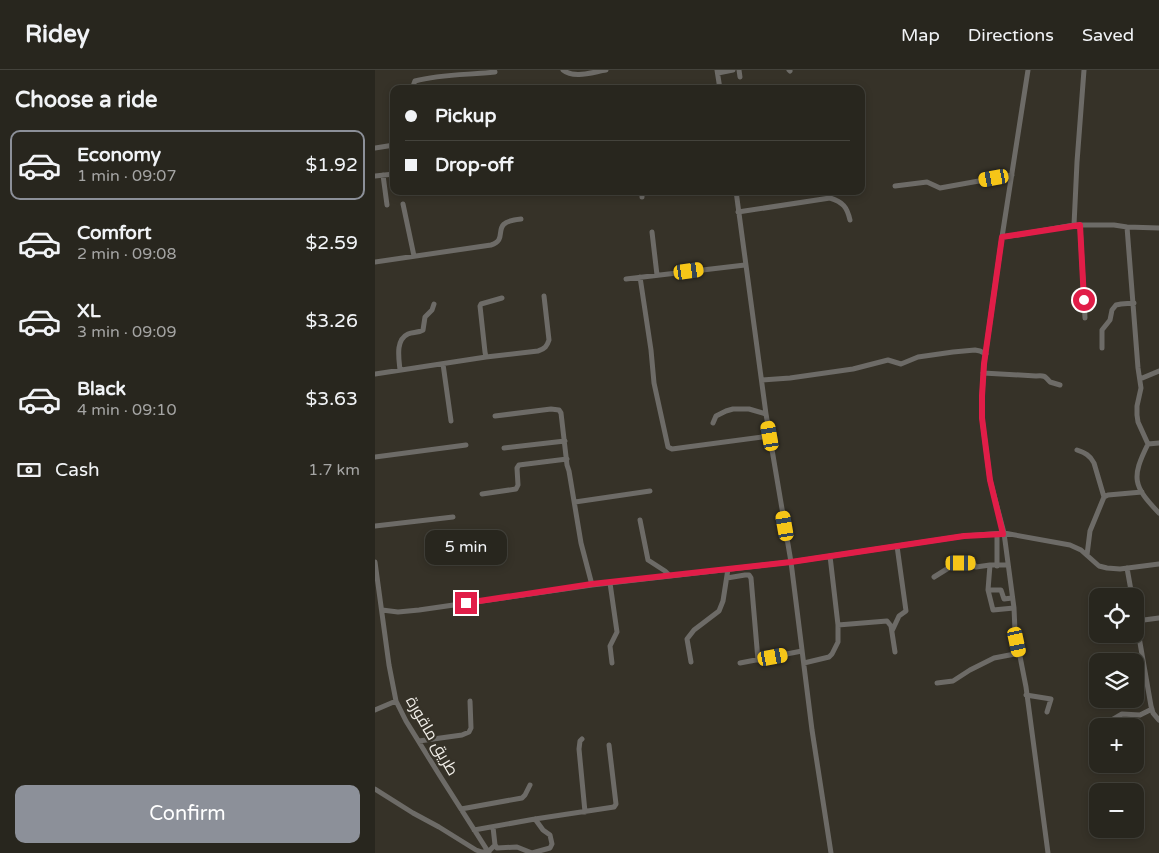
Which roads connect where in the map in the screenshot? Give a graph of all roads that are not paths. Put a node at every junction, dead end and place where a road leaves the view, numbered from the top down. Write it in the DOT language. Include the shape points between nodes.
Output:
graph roads {
  1 [pos="563,70"];
  2 [pos="606,70"];
  3 [pos="733,70"];
  4 [pos="739,70"];
  5 [pos="1028,70"];
  6 [pos="1085,70"];
  7 [pos="482,72"];
  8 [pos="495,72"];
  9 [pos="717,72"];
  10 [pos="740,77"];
  11 [pos="414,85"];
  12 [pos="719,85"];
  13 [pos="390,146"];
  14 [pos="375,148"];
  15 [pos="390,174"];
  16 [pos="383,175"];
  17 [pos="1012,175"];
  18 [pos="375,176"];
  19 [pos="895,186"];
  20 [pos="737,195"];
  21 [pos="403,204"];
  22 [pos="387,205"];
  23 [pos="739,212"];
  24 [pos="521,219"];
  25 [pos="850,220"];
  26 [pos="1077,225"];
  27 [pos="1127,227"];
  28 [pos="1159,228"];
  29 [pos="652,232"];
  30 [pos="1002,237"];
  31 [pos="414,256"];
  32 [pos="375,262"];
  33 [pos="745,264"];
  34 [pos="657,275"];
  35 [pos="640,277"];
  36 [pos="626,279"];
  37 [pos="544,296"];
  38 [pos="502,298"];
  39 [pos="1134,303"];
  40 [pos="434,304"];
  41 [pos="1085,318"];
  42 [pos="1102,348"];
  43 [pos="986,354"];
  44 [pos="487,357"];
  45 [pos="443,364"];
  46 [pos="400,370"];
  47 [pos="1159,371"];
  48 [pos="983,373"];
  49 [pos="375,374"];
  50 [pos="1140,379"];
  51 [pos="762,380"];
  52 [pos="1060,385"];
  53 [pos="766,414"];
  54 [pos="495,416"];
  55 [pos="451,421"];
  56 [pos="713,423"];
  57 [pos="770,436"];
  58 [pos="565,441"];
  59 [pos="1159,443"];
  60 [pos="1148,444"];
  61 [pos="466,445"];
  62 [pos="504,448"];
  63 [pos="1077,450"];
  64 [pos="375,457"];
  65 [pos="567,459"];
  66 [pos="650,491"];
  67 [pos="1141,492"];
  68 [pos="481,494"];
  69 [pos="1103,497"];
  70 [pos="575,502"];
  71 [pos="1159,512"];
  72 [pos="453,517"];
  73 [pos="640,520"];
  74 [pos="375,526"];
  75 [pos="997,534"];
  76 [pos="1003,534"];
  77 [pos="897,546"];
  78 [pos="1087,555"];
  79 [pos="830,556"];
  80 [pos="375,562"];
  81 [pos="791,562"];
  82 [pos="1159,564"];
  83 [pos="1007,565"];
  84 [pos="990,566"];
  85 [pos="997,566"];
  86 [pos="1127,568"];
  87 [pos="728,569"];
  88 [pos="669,575"];
  89 [pos="934,577"];
  90 [pos="727,578"];
  91 [pos="610,583"];
  92 [pos="592,584"];
  93 [pos="1131,588"];
  94 [pos="987,590"];
  95 [pos="1012,598"];
  96 [pos="1014,608"];
  97 [pos="382,610"];
  98 [pos="1159,618"];
  99 [pos="1144,620"];
  100 [pos="838,625"];
  101 [pos="892,631"];
  102 [pos="1140,643"];
  103 [pos="802,652"];
  104 [pos="895,652"];
  105 [pos="1020,653"];
  106 [pos="758,660"];
  107 [pos="691,662"];
  108 [pos="612,663"];
  109 [pos="740,663"];
  110 [pos="804,663"];
  111 [pos="937,683"];
  112 [pos="1026,695"];
  113 [pos="470,700"];
  114 [pos="396,701"];
  115 [pos="1152,709"];
  116 [pos="375,710"];
  117 [pos="1047,712"];
  118 [pos="1115,718"];
  119 [pos="1159,720"];
  120 [pos="582,739"];
  121 [pos="419,741"];
  122 [pos="609,745"];
  123 [pos="530,785"];
  124 [pos="375,789"];
  125 [pos="461,810"];
  126 [pos="585,812"];
  127 [pos="535,819"];
  128 [pos="493,827"];
  129 [pos="474,830"];
  130 [pos="495,845"];
  131 [pos="488,852"];
  132 [pos="831,853"];
  133 [pos="1048,853"];
  1 -- 2 [label="street" via="576,74"];
  3 -- 9 [label="street"];
  4 -- 10 [label="street"];
  5 -- 17 [label="street"];
  6 -- 26 [label="street" via="1077,162"];
  7 -- 8 [label="street"];
  7 -- 11 [label="street" via="436,77"];
  9 -- 12 [label="street"];
  13 -- 14 [label="street"];
  15 -- 16 [label="street"];
  16 -- 18 [label="street"];
  16 -- 22 [label="street"];
  17 -- 19 [label="street" via="940,188 927,182"];
  17 -- 30 [label="street"];
  20 -- 23 [label="street"];
  21 -- 31 [label="street"];
  23 -- 25 [label="street" via="830,198 846,208"];
  23 -- 33 [label="street"];
  24 -- 31 [label="street" via="503,224 495,244"];
  26 -- 27 [label="street"];
  26 -- 30 [label="street"];
  26 -- 41 [label="street"];
  27 -- 28 [label="street"];
  27 -- 39 [label="street"];
  29 -- 34 [label="street"];
  30 -- 43 [label="street"];
  31 -- 32 [label="street"];
  33 -- 34 [label="street"];
  33 -- 51 [label="street"];
  34 -- 35 [label="street"];
  35 -- 36 [label="street"];
  35 -- 57 [label="street" via="654,383 668,447"];
  37 -- 44 [label="street" via="549,340 546,347 538,351"];
  38 -- 44 [label="street" via="480,306"];
  39 -- 42 [label="street" via="1116,305 1111,310 1110,320 1102,330"];
  39 -- 50 [label="street"];
  40 -- 46 [label="street" via="425,316 423,330 402,338"];
  43 -- 48 [label="street"];
  43 -- 51 [label="street" via="975,350 953,352 918,357 901,364 888,360 853,369"];
  44 -- 45 [label="street"];
  45 -- 46 [label="street"];
  45 -- 55 [label="street"];
  46 -- 49 [label="street"];
  47 -- 50 [label="street"];
  48 -- 52 [label="street" via="1044,375 1050,382"];
  48 -- 76 [label="street" via="982,418 990,480"];
  50 -- 60 [label="street" via="1137,415"];
  51 -- 53 [label="street"];
  53 -- 56 [label="street" via="749,409 733,410 720,413"];
  53 -- 57 [label="street"];
  54 -- 58 [label="street" via="559,410"];
  57 -- 81 [label="street"];
  58 -- 62 [label="street"];
  58 -- 65 [label="street"];
  59 -- 60 [label="street"];
  60 -- 67 [label="street" via="1136,476"];
  61 -- 64 [label="street"];
  63 -- 69 [label="street" via="1087,454 1094,463"];
  65 -- 68 [label="street" via="519,464 518,488"];
  65 -- 70 [label="street"];
  66 -- 70 [label="street"];
  67 -- 69 [label="street"];
  67 -- 71 [label="street"];
  69 -- 78 [label="street" via="1089,531"];
  70 -- 92 [label="street"];
  72 -- 74 [label="street"];
  73 -- 88 [label="street" via="648,560"];
  75 -- 76 [label="street"];
  75 -- 77 [label="street"];
  75 -- 85 [label="street"];
  76 -- 78 [label="street" via="1071,545"];
  76 -- 83 [label="street"];
  77 -- 79 [label="street"];
  77 -- 101 [label="street" via="906,612 899,616"];
  78 -- 86 [label="street" via="1103,568"];
  79 -- 81 [label="street"];
  79 -- 100 [label="street"];
  80 -- 97 [label="street, طريق ماقورة"];
  81 -- 87 [label="street"];
  81 -- 103 [label="street"];
  82 -- 86 [label="street"];
  83 -- 85 [label="street"];
  83 -- 95 [label="street"];
  84 -- 85 [label="street"];
  84 -- 89 [label="street" via="955,564"];
  84 -- 94 [label="street"];
  86 -- 93 [label="street"];
  87 -- 88 [label="street"];
  87 -- 90 [label="street"];
  88 -- 91 [label="street"];
  90 -- 106 [label="street" via="749,575 751,578"];
  90 -- 107 [label="street" via="719,611 687,639"];
  91 -- 92 [label="street"];
  91 -- 108 [label="street" via="617,632 610,646"];
  92 -- 97 [label="street" via="419,610"];
  94 -- 95 [label="street" via="1001,590 1004,599"];
  94 -- 96 [label="street" via="993,610"];
  95 -- 96 [label="street"];
  96 -- 105 [label="street"];
  97 -- 114 [label="street, طريق ماقورة"];
  98 -- 99 [label="street"];
  100 -- 101 [label="street" via="887,621"];
  100 -- 110 [label="street" via="838,642 832,654"];
  101 -- 104 [label="street"];
  102 -- 115 [label="street"];
  103 -- 106 [label="street"];
  103 -- 110 [label="street"];
  105 -- 111 [label="street" via="994,658 953,681"];
  105 -- 112 [label="street"];
  106 -- 109 [label="street"];
  110 -- 132 [label="street"];
  112 -- 117 [label="street" via="1051,699"];
  112 -- 133 [label="street"];
  113 -- 121 [label="street" via="469,732"];
  114 -- 116 [label="street"];
  114 -- 121 [label="street, طريق ماقورة"];
  115 -- 118 [label="street" via="1141,715 1122,714"];
  115 -- 119 [label="street"];
  120 -- 126 [label="street" via="579,749"];
  121 -- 125 [label="street, طريق ماقورة"];
  122 -- 126 [label="street" via="617,804"];
  123 -- 125 [label="street" via="518,800"];
  124 -- 131 [label="street" via="476,850"];
  125 -- 129 [label="street, طريق ماقورة"];
  126 -- 127 [label="street"];
  127 -- 128 [label="street"];
  127 -- 130 [label="street" via="550,835 550,848 532,853 517,847 497,848"];
  128 -- 129 [label="street"];
  128 -- 130 [label="street"];
  129 -- 131 [label="street, طريق ماقورة"];
  130 -- 131 [label="street"];
}
